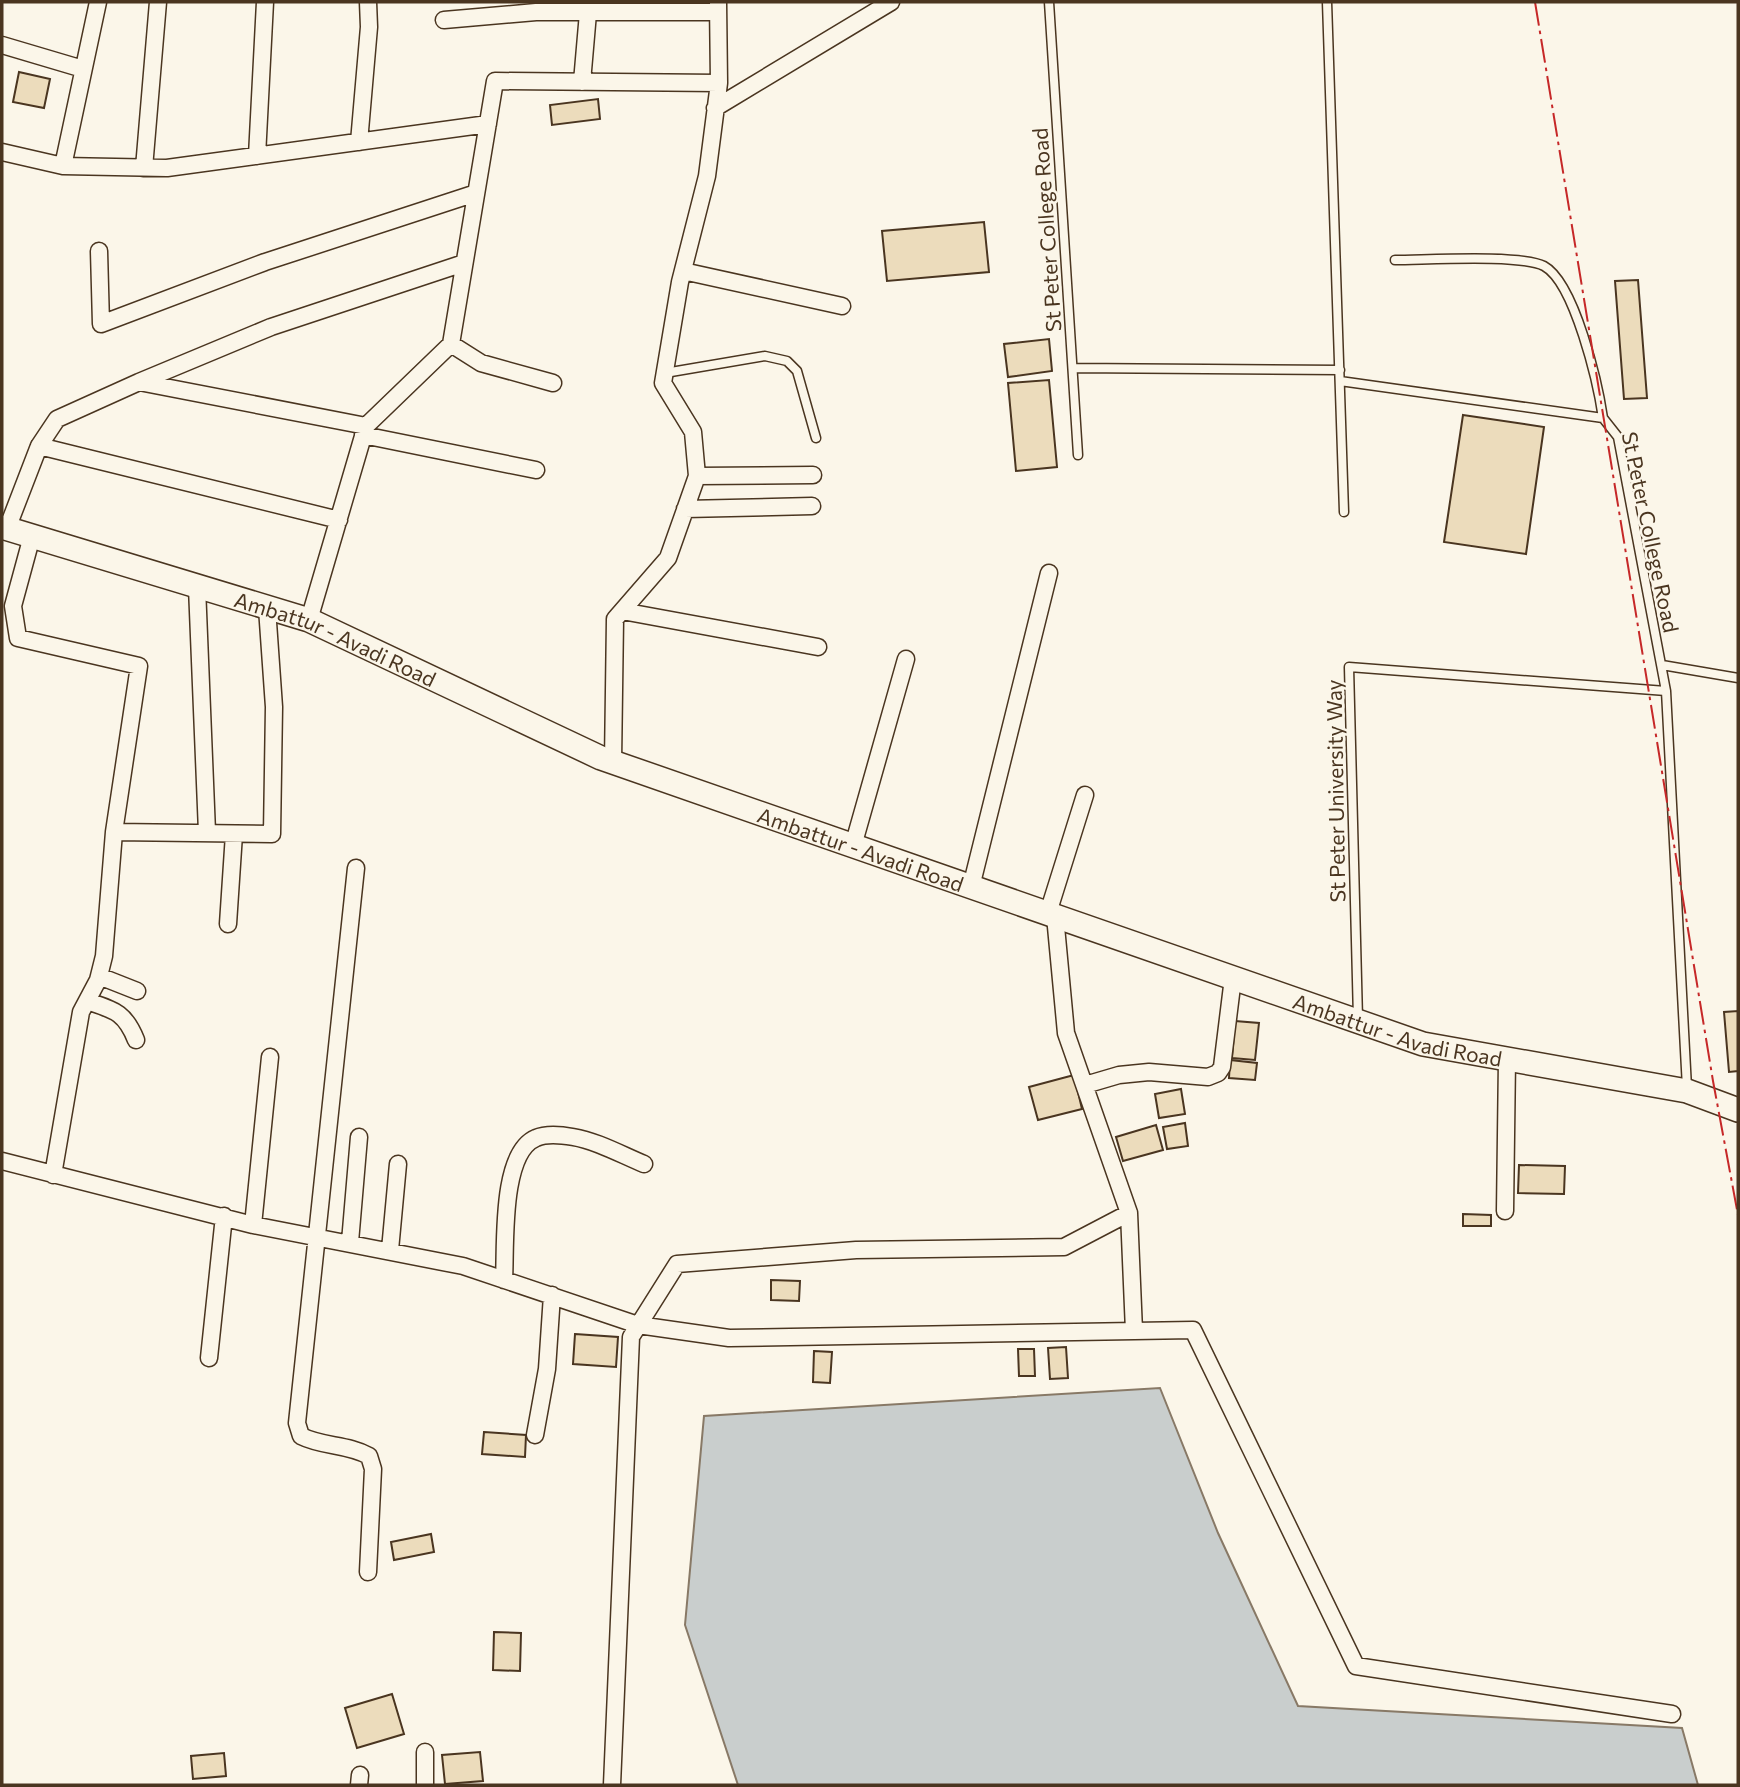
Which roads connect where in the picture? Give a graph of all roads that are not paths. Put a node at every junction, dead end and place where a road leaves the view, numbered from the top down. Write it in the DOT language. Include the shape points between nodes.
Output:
graph roads {
  1 [pos="97,2"];
  2 [pos="158,2"];
  3 [pos="265,2"];
  4 [pos="368,2"];
  5 [pos="891,2"];
  6 [pos="1049,2"];
  7 [pos="1327,2"];
  8 [pos="719,7"];
  9 [pos="588,13"];
  10 [pos="444,20"];
  11 [pos="2,45"];
  12 [pos="83,69"];
  13 [pos="582,82"];
  14 [pos="719,83"];
  15 [pos="715,108"];
  16 [pos="488,124"];
  17 [pos="359,142"];
  18 [pos="2,152"];
  19 [pos="257,156"];
  20 [pos="62,166"];
  21 [pos="144,168"];
  22 [pos="476,193"];
  23 [pos="99,251"];
  24 [pos="1395,260"];
  25 [pos="464,263"];
  26 [pos="683,271"];
  27 [pos="842,306"];
  28 [pos="451,344"];
  29 [pos="1073,368"];
  30 [pos="1340,370"];
  31 [pos="665,373"];
  32 [pos="1340,381"];
  33 [pos="139,382"];
  34 [pos="553,383"];
  35 [pos="1603,418"];
  36 [pos="364,430"];
  37 [pos="816,438"];
  38 [pos="39,446"];
  39 [pos="1078,455"];
  40 [pos="536,470"];
  41 [pos="813,475"];
  42 [pos="697,476"];
  43 [pos="812,506"];
  44 [pos="685,509"];
  45 [pos="1344,512"];
  46 [pos="339,520"];
  47 [pos="4,528"];
  48 [pos="32,536"];
  49 [pos="1049,573"];
  50 [pos="197,587"];
  51 [pos="267,608"];
  52 [pos="622,611"];
  53 [pos="309,620"];
  54 [pos="818,647"];
  55 [pos="906,659"];
  56 [pos="1662,665"];
  57 [pos="1738,678"];
  58 [pos="1666,691"];
  59 [pos="613,762"];
  60 [pos="1085,795"];
  61 [pos="114,832"];
  62 [pos="207,832"];
  63 [pos="234,834"];
  64 [pos="853,846"];
  65 [pos="356,868"];
  66 [pos="971,887"];
  67 [pos="1051,915"];
  68 [pos="228,924"];
  69 [pos="99,976"];
  70 [pos="1233,978"];
  71 [pos="137,991"];
  72 [pos="87,1001"];
  73 [pos="1358,1022"];
  74 [pos="136,1040"];
  75 [pos="270,1057"];
  76 [pos="1507,1059"];
  77 [pos="1085,1085"];
  78 [pos="1687,1091"];
  79 [pos="1738,1110"];
  80 [pos="359,1137"];
  81 [pos="2,1161"];
  82 [pos="398,1164"];
  83 [pos="644,1164"];
  84 [pos="53,1175"];
  85 [pos="1504,1211"];
  86 [pos="1129,1213"];
  87 [pos="224,1216"];
  88 [pos="253,1225"];
  89 [pos="318,1236"];
  90 [pos="350,1242"];
  91 [pos="390,1251"];
  92 [pos="504,1280"];
  93 [pos="552,1295"];
  94 [pos="638,1325"];
  95 [pos="1134,1331"];
  96 [pos="209,1358"];
  97 [pos="535,1435"];
  98 [pos="368,1572"];
  99 [pos="1672,1714"];
  100 [pos="425,1752"];
  101 [pos="425,1785"];
  102 [pos="612,1785"];
  1 -- 12 [label="street"];
  2 -- 21 [label="street"];
  3 -- 19 [label="street"];
  4 -- 17 [label="street"];
  5 -- 15 [label="street"];
  6 -- 29 [label="lane, St Peter College Road"];
  7 -- 30 [label="lane"];
  8 -- 9 [label="street"];
  8 -- 14 [label="street"];
  9 -- 10 [label="street" via="536,12"];
  9 -- 13 [label="street"];
  11 -- 12 [label="street"];
  12 -- 20 [label="street"];
  13 -- 14 [label="street"];
  13 -- 16 [label="street" via="495,81"];
  14 -- 15 [label="street"];
  15 -- 26 [label="street" via="707,176"];
  16 -- 17 [label="street"];
  16 -- 22 [label="street"];
  17 -- 19 [label="street"];
  18 -- 20 [label="street"];
  19 -- 21 [label="street"];
  20 -- 21 [label="street"];
  22 -- 23 [label="street" via="265,262 101,324"];
  22 -- 25 [label="street"];
  24 -- 35 [label="lane" via="1543,265 1566,293 1595,368"];
  25 -- 28 [label="street"];
  25 -- 33 [label="street" via="271,327"];
  26 -- 27 [label="street"];
  26 -- 31 [label="street"];
  28 -- 34 [label="street" via="481,363"];
  28 -- 36 [label="street"];
  29 -- 30 [label="lane"];
  29 -- 39 [label="lane, St Peter College Road"];
  30 -- 32 [label="lane"];
  31 -- 37 [label="lane" via="765,356 787,360 797,371"];
  31 -- 42 [label="street" via="663,383 693,432"];
  32 -- 35 [label="lane, St Peter College Road"];
  32 -- 45 [label="lane"];
  33 -- 36 [label="street"];
  33 -- 38 [label="street" via="57,419"];
  35 -- 56 [label="lane, St Peter College Road" via="1618,438"];
  36 -- 40 [label="street"];
  36 -- 46 [label="street"];
  38 -- 46 [label="street"];
  38 -- 47 [label="street"];
  41 -- 42 [label="street"];
  42 -- 44 [label="street"];
  43 -- 44 [label="street"];
  44 -- 52 [label="street" via="668,558"];
  46 -- 53 [label="street"];
  47 -- 48 [label="street, Ambattur - Avadi Road"];
  48 -- 50 [label="street, Ambattur - Avadi Road"];
  48 -- 61 [label="street" via="13,606 18,638 139,666"];
  49 -- 66 [label="street"];
  50 -- 51 [label="street, Ambattur - Avadi Road"];
  50 -- 62 [label="street"];
  51 -- 53 [label="street, Ambattur - Avadi Road"];
  51 -- 63 [label="street" via="274,707 272,834"];
  52 -- 54 [label="street"];
  52 -- 59 [label="street" via="615,619"];
  53 -- 59 [label="street, Ambattur - Avadi Road"];
  55 -- 64 [label="street"];
  56 -- 57 [label="lane"];
  56 -- 58 [label="lane, St Peter College Road"];
  58 -- 73 [label="lane, St Peter University Way" via="1349,667"];
  58 -- 78 [label="lane, St Peter College Road"];
  59 -- 64 [label="street, Ambattur - Avadi Road"];
  60 -- 67 [label="street"];
  61 -- 62 [label="street"];
  61 -- 69 [label="street"];
  62 -- 63 [label="street"];
  63 -- 68 [label="street"];
  64 -- 66 [label="street, Ambattur - Avadi Road"];
  65 -- 89 [label="street"];
  66 -- 67 [label="street, Ambattur - Avadi Road"];
  67 -- 70 [label="street, Ambattur - Avadi Road"];
  67 -- 77 [label="street" via="1066,1033"];
  69 -- 71 [label="street"];
  69 -- 72 [label="street"];
  70 -- 73 [label="street, Ambattur - Avadi Road"];
  70 -- 77 [label="street" via="1218,1073 1208,1077 1149,1072"];
  72 -- 74 [label="street" via="115,1011 129,1022"];
  72 -- 84 [label="street" via="81,1012"];
  73 -- 76 [label="street, Ambattur - Avadi Road" via="1423,1044"];
  75 -- 88 [label="street"];
  76 -- 78 [label="street, Ambattur - Avadi Road"];
  76 -- 85 [label="street"];
  77 -- 86 [label="street"];
  78 -- 79 [label="street, Ambattur - Avadi Road"];
  80 -- 90 [label="street"];
  81 -- 84 [label="street"];
  82 -- 91 [label="street"];
  83 -- 92 [label="street" via="576,1138 556,1135 531,1141 517,1157 509,1179"];
  84 -- 87 [label="street"];
  86 -- 94 [label="street" via="1064,1247 856,1251 677,1264"];
  86 -- 95 [label="street"];
  87 -- 88 [label="street"];
  87 -- 96 [label="street"];
  88 -- 89 [label="street"];
  89 -- 90 [label="street"];
  89 -- 98 [label="street" via="297,1423 301,1436 314,1443 369,1456 373,1469"];
  90 -- 91 [label="street"];
  91 -- 92 [label="street"];
  92 -- 93 [label="street"];
  93 -- 94 [label="street"];
  93 -- 97 [label="street" via="547,1369"];
  94 -- 95 [label="street" via="729,1338"];
  94 -- 102 [label="street" via="631,1337"];
  95 -- 99 [label="street" via="1193,1330 1356,1666"];
  100 -- 101 [label="street"];
}
